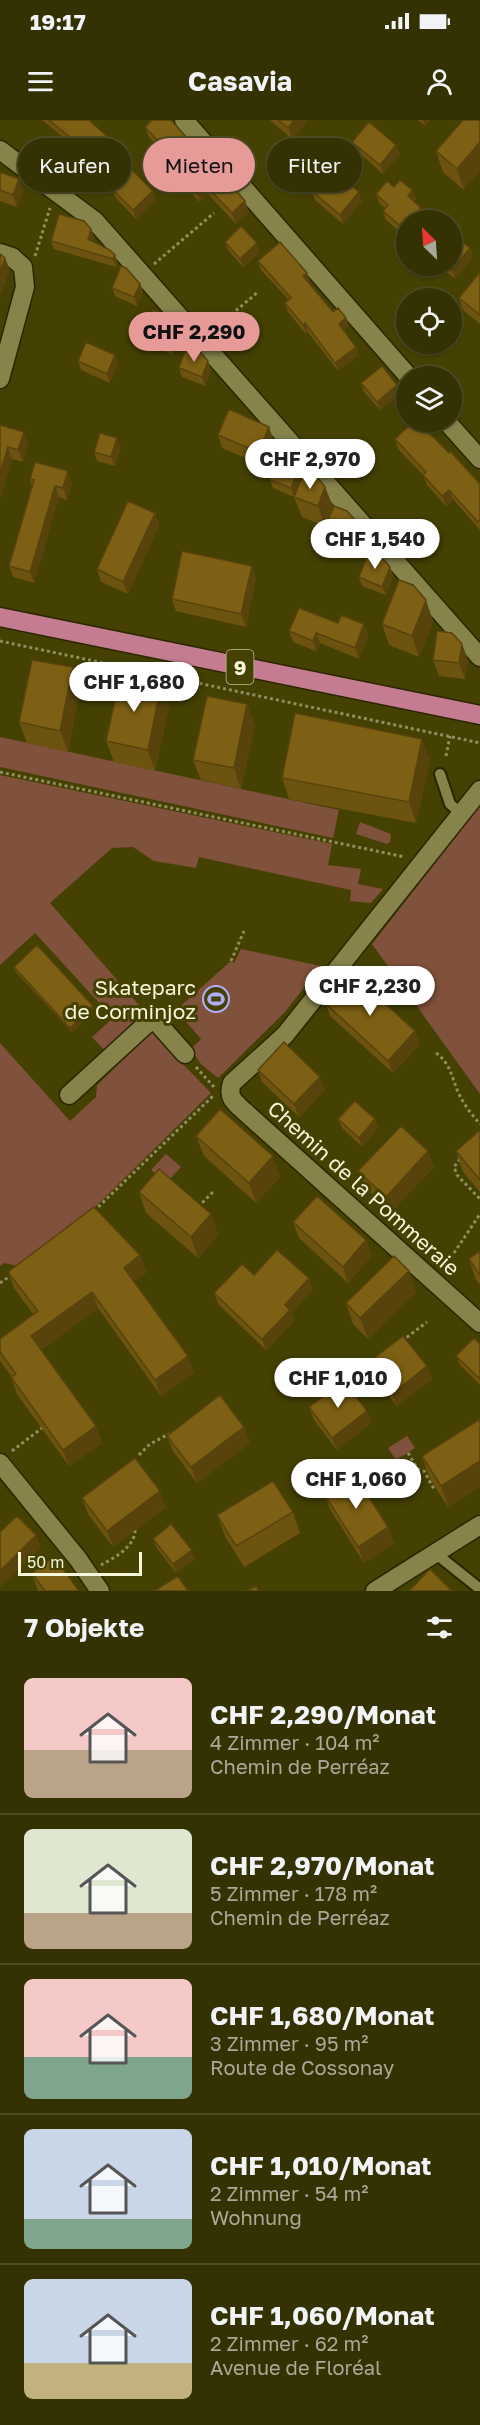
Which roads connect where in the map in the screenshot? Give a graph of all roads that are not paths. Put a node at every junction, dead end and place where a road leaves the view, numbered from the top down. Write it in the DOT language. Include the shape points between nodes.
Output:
graph roads {
  1 [pos="184,120"];
  2 [pos="0,150"];
  3 [pos="0,253"];
  4 [pos="399,366"];
  5 [pos="0,379"];
  6 [pos="456,432"];
  7 [pos="480,459"];
  8 [pos="0,617"];
  9 [pos="480,657"];
  10 [pos="480,715"];
  11 [pos="440,774"];
  12 [pos="480,790"];
  13 [pos="463,815"];
  14 [pos="186,1054"];
  15 [pos="69,1095"];
  16 [pos="480,1323"];
  17 [pos="3,1459"];
  18 [pos="480,1525"];
  19 [pos="435,1553"];
  20 [pos="480,1589"];
  21 [pos="100,1591"];
  22 [pos="375,1591"];
  1 -- 4 [label="street"];
  2 -- 9 [label="street" via="94,221"];
  3 -- 5 [label="street" via="23,267 25,287"];
  6 -- 7 [label="street"];
  8 -- 10 [label="main road, 9"];
  11 -- 13 [label="lane" via="450,804"];
  12 -- 13 [label="street"];
  13 -- 16 [label="street, Chemin de la Pommeraie" via="285,1035 232,1083 229,1091 231,1099"];
  14 -- 15 [label="street" via="153,1018"];
  17 -- 21 [label="street"];
  18 -- 19 [label="street"];
  19 -- 20 [label="lane"];
  19 -- 22 [label="street"];
}
